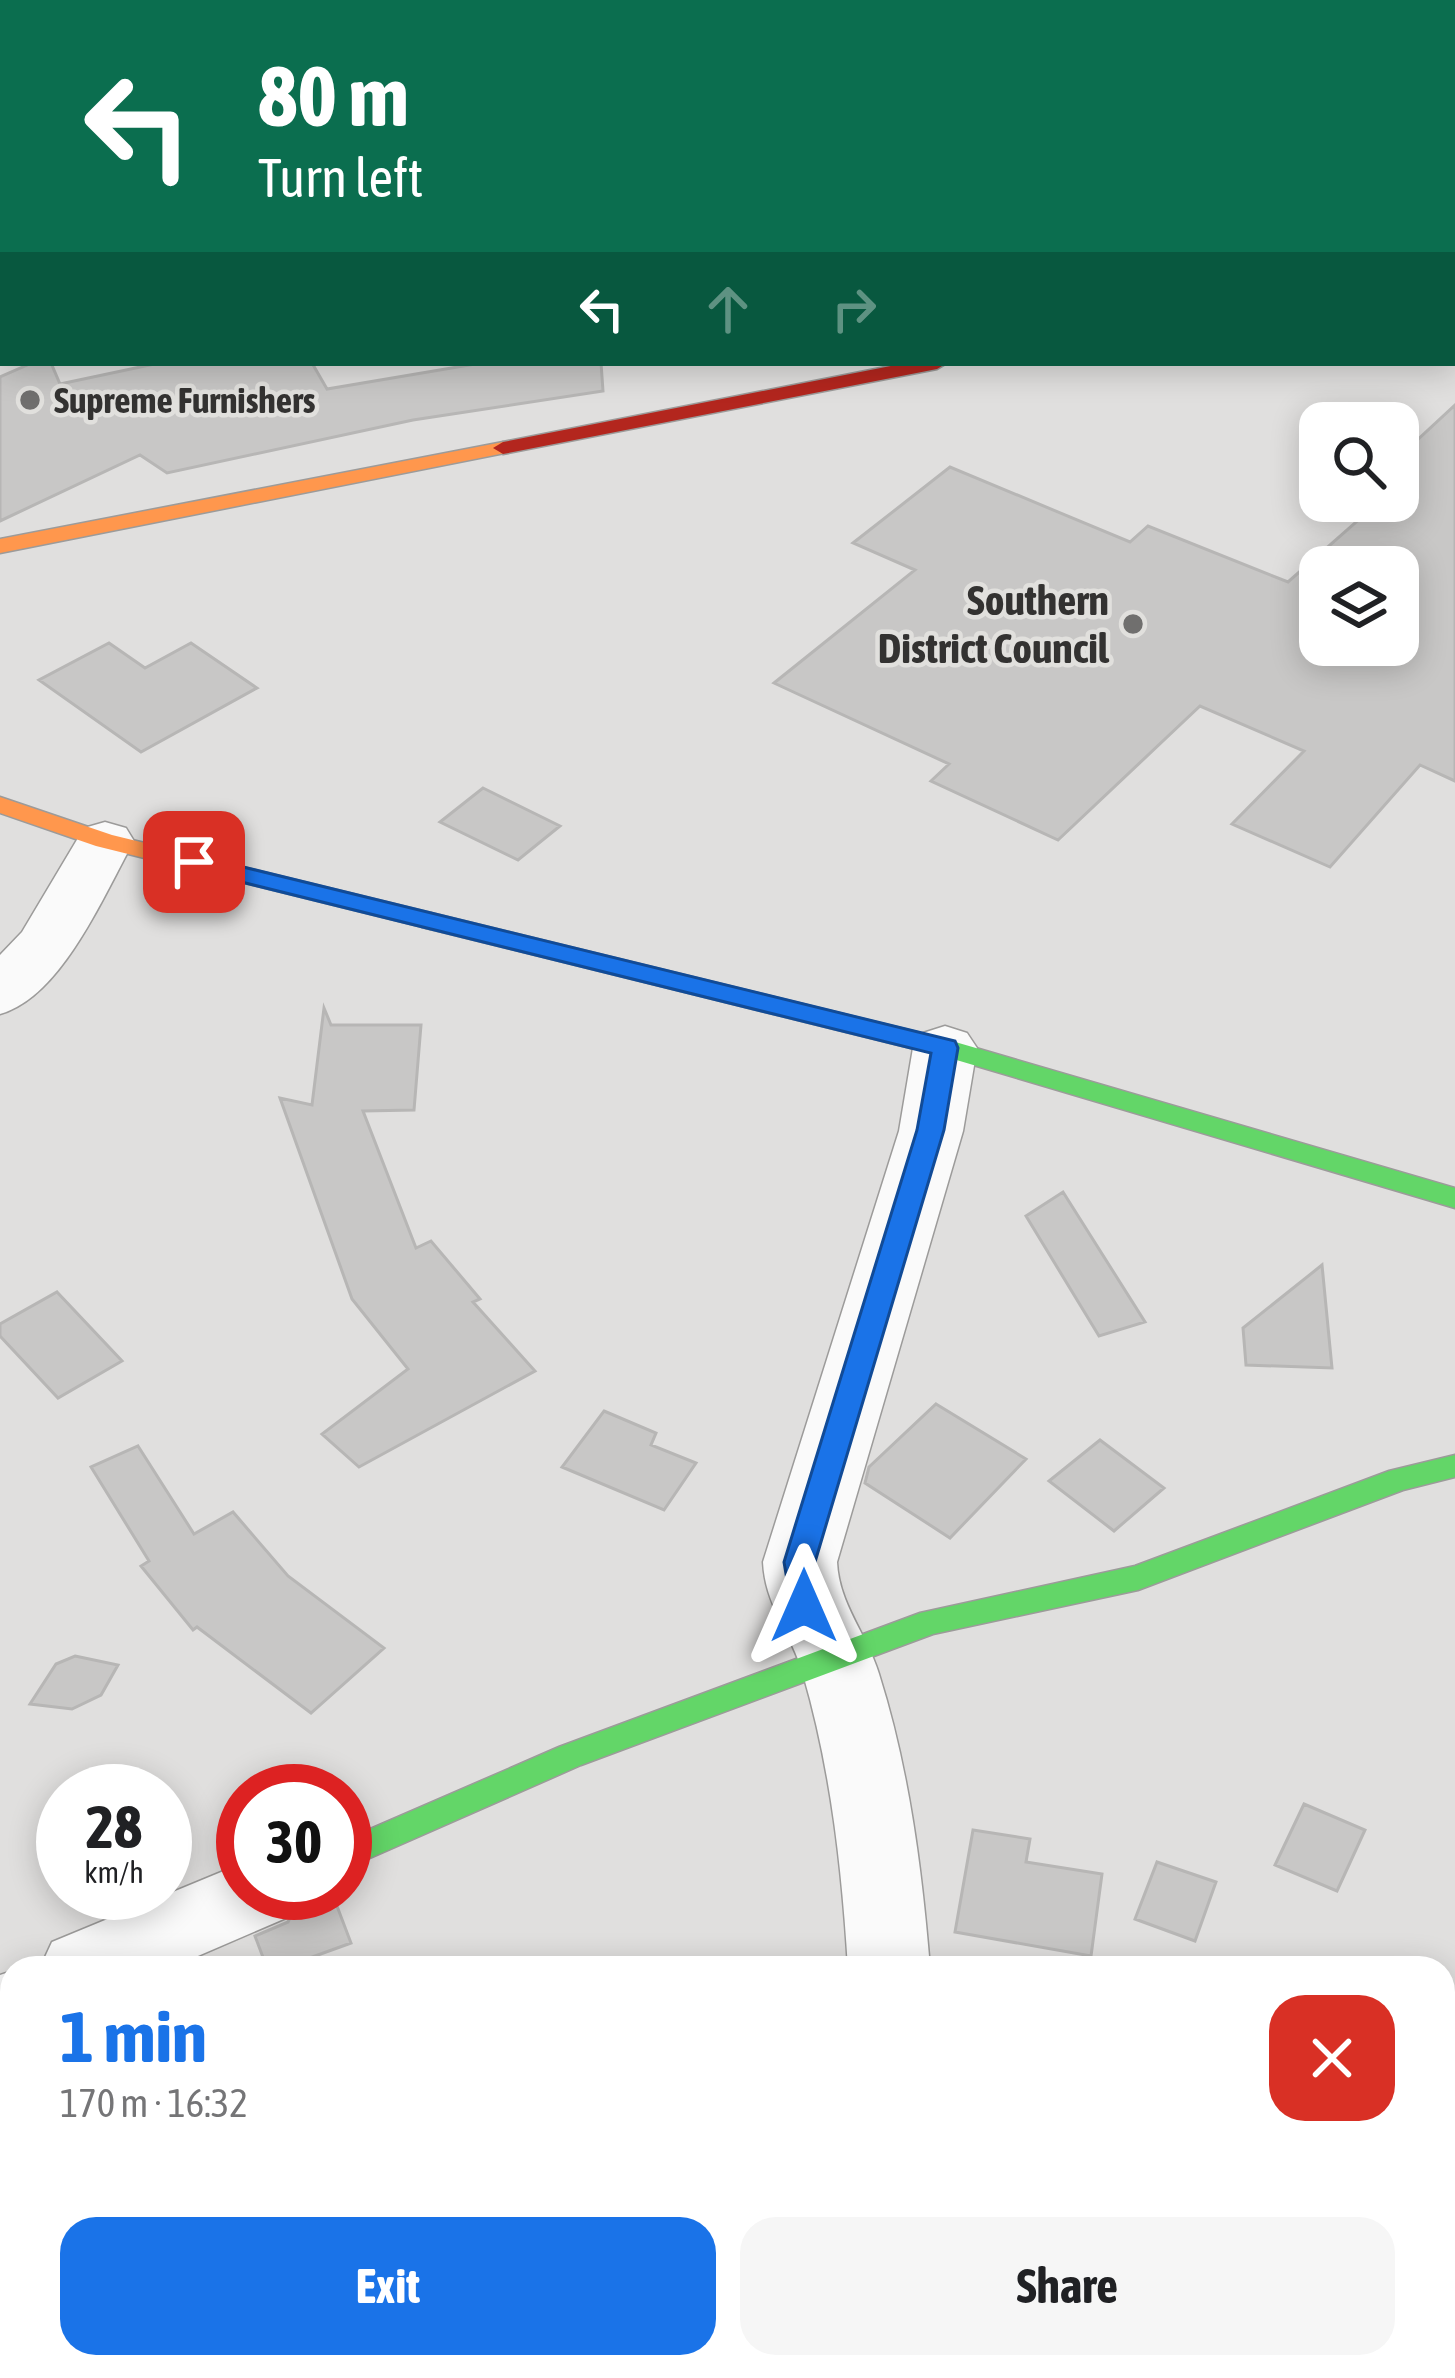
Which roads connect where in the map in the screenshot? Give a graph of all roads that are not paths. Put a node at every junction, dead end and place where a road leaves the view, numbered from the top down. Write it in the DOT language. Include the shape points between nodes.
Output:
graph roads {
  1 [pos="923,366"];
  2 [pos="0,546"];
  3 [pos="0,806"];
  4 [pos="105,841"];
  5 [pos="0,993"];
  6 [pos="945,1048"];
  7 [pos="1455,1198"];
  8 [pos="1455,1466"];
  9 [pos="837,1660"];
  10 [pos="372,1843"];
  11 [pos="216,1911"];
  12 [pos="109,1956"];
  13 [pos="888,1956"];
  1 -- 2 [label="street"];
  3 -- 4 [label="street"];
  4 -- 5 [label="street" via="45,945"];
  4 -- 6 [label="street"];
  6 -- 7 [label="street"];
  6 -- 9 [label="street" via="931,1130 800,1562 804,1606"];
  8 -- 9 [label="street" via="1399,1479 1138,1578 931,1622"];
  9 -- 10 [label="street" via="570,1756"];
  9 -- 13 [label="street" via="884,1865"];
  11 -- 12 [label="street"];
}
